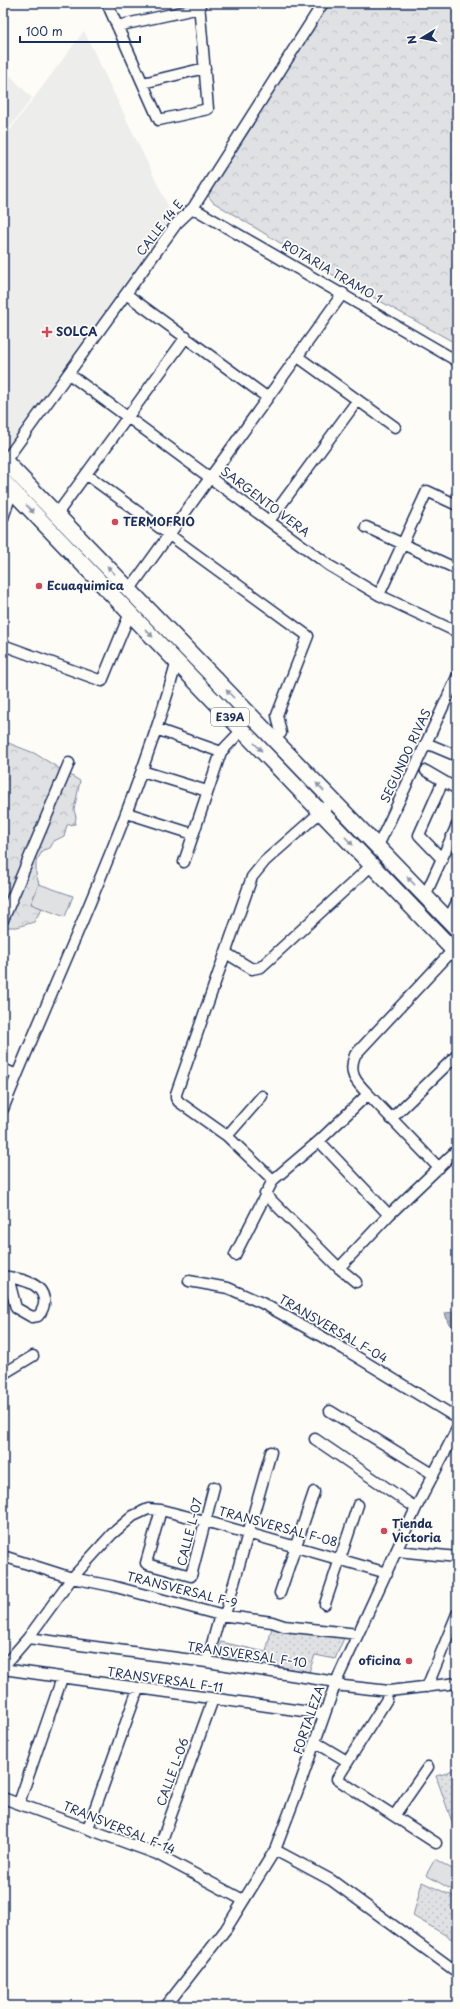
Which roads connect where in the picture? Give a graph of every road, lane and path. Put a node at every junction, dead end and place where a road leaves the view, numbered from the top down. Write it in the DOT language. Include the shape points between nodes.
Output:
graph roads {
  1 [pos="107,3"];
  2 [pos="323,3"];
  3 [pos="199,5"];
  4 [pos="117,26"];
  5 [pos="205,68"];
  6 [pos="143,83"];
  7 [pos="192,208"];
  8 [pos="343,293"];
  9 [pos="126,294"];
  10 [pos="186,337"];
  11 [pos="298,357"];
  12 [pos="457,361"];
  13 [pos="69,374"];
  14 [pos="268,398"];
  15 [pos="357,401"];
  16 [pos="128,416"];
  17 [pos="396,427"];
  18 [pos="4,462"];
  19 [pos="86,474"];
  20 [pos="211,477"];
  21 [pos="8,486"];
  22 [pos="457,505"];
  23 [pos="57,514"];
  24 [pos="3,518"];
  25 [pos="269,521"];
  26 [pos="366,527"];
  27 [pos="168,536"];
  28 [pos="403,544"];
  29 [pos="457,569"];
  30 [pos="130,590"];
  31 [pos="379,595"];
  32 [pos="130,613"];
  33 [pos="457,632"];
  34 [pos="3,645"];
  35 [pos="177,661"];
  36 [pos="457,678"];
  37 [pos="156,729"];
  38 [pos="242,730"];
  39 [pos="281,733"];
  40 [pos="426,743"];
  41 [pos="221,752"];
  42 [pos="457,756"];
  43 [pos="69,763"];
  44 [pos="142,771"];
  45 [pos="426,771"];
  46 [pos="443,781"];
  47 [pos="457,789"];
  48 [pos="207,791"];
  49 [pos="333,801"];
  50 [pos="321,812"];
  51 [pos="127,813"];
  52 [pos="457,825"];
  53 [pos="193,834"];
  54 [pos="378,846"];
  55 [pos="442,858"];
  56 [pos="184,862"];
  57 [pos="372,865"];
  58 [pos="425,896"];
  59 [pos="457,902"];
  60 [pos="3,920"];
  61 [pos="453,925"];
  62 [pos="455,952"];
  63 [pos="226,953"];
  64 [pos="457,1055"];
  65 [pos="3,1069"];
  66 [pos="17,1075"];
  67 [pos="368,1094"];
  68 [pos="262,1096"];
  69 [pos="3,1109"];
  70 [pos="391,1118"];
  71 [pos="227,1136"];
  72 [pos="319,1140"];
  73 [pos="457,1150"];
  74 [pos="438,1168"];
  75 [pos="273,1180"];
  76 [pos="265,1194"];
  77 [pos="389,1215"];
  78 [pos="235,1255"];
  79 [pos="339,1268"];
  80 [pos="189,1281"];
  81 [pos="356,1282"];
  82 [pos="32,1356"];
  83 [pos="3,1374"];
  84 [pos="330,1411"];
  85 [pos="457,1418"];
  86 [pos="457,1429"];
  87 [pos="315,1439"];
  88 [pos="271,1452"];
  89 [pos="433,1474"];
  90 [pos="214,1487"];
  91 [pos="314,1492"];
  92 [pos="358,1505"];
  93 [pos="416,1508"];
  94 [pos="161,1510"];
  95 [pos="205,1521"];
  96 [pos="249,1533"];
  97 [pos="297,1546"];
  98 [pos="397,1551"];
  99 [pos="3,1556"];
  100 [pos="457,1557"];
  101 [pos="339,1558"];
  102 [pos="387,1573"];
  103 [pos="72,1578"];
  104 [pos="280,1593"];
  105 [pos="325,1604"];
  106 [pos="457,1614"];
  107 [pos="223,1615"];
  108 [pos="358,1634"];
  109 [pos="28,1638"];
  110 [pos="207,1662"];
  111 [pos="3,1668"];
  112 [pos="62,1678"];
  113 [pos="336,1683"];
  114 [pos="457,1683"];
  115 [pos="427,1687"];
  116 [pos="138,1689"];
  117 [pos="213,1699"];
  118 [pos="387,1699"];
  119 [pos="324,1714"];
  120 [pos="315,1742"];
  121 [pos="347,1761"];
  122 [pos="428,1766"];
  123 [pos="3,1798"];
  124 [pos="19,1803"];
  125 [pos="394,1816"];
  126 [pos="88,1828"];
  127 [pos="436,1843"];
  128 [pos="275,1850"];
  129 [pos="157,1854"];
  130 [pos="243,1900"];
  131 [pos="457,1972"];
  132 [pos="166,2006"];
  1 -- 4 [label="street"];
  2 -- 7 [label="street, CALLE 14 E"];
  3 -- 4 [label="street"];
  3 -- 5 [label="street"];
  4 -- 6 [label="street"];
  5 -- 6 [label="street"];
  5 -- 6 [label="street" via="208,109 160,120"];
  7 -- 8 [label="street, ROTARIA TRAMO 1"];
  7 -- 9 [label="street, CALLE 14 E" via="177,223"];
  8 -- 11 [label="street"];
  8 -- 12 [label="street, ROTARIA TRAMO 1"];
  9 -- 10 [label="street"];
  9 -- 13 [label="street, CALLE 14 E"];
  10 -- 14 [label="street"];
  10 -- 16 [label="street"];
  11 -- 14 [label="street"];
  11 -- 15 [label="street"];
  13 -- 16 [label="street, SARGENTO VERA"];
  13 -- 18 [label="street, CALLE 14 E"];
  14 -- 20 [label="street"];
  15 -- 17 [label="street"];
  15 -- 25 [label="street"];
  16 -- 19 [label="street"];
  16 -- 20 [label="street, SARGENTO VERA"];
  18 -- 23 [label="main road, E39A"];
  19 -- 23 [label="street"];
  19 -- 27 [label="street"];
  20 -- 25 [label="street, SARGENTO VERA"];
  20 -- 27 [label="street"];
  21 -- 24 [label="street"];
  21 -- 32 [label="main road, E39A, one-way"];
  22 -- 28 [label="street" via="427,491"];
  30 -- 23 [label="main road, E39A, one-way"];
  25 -- 31 [label="street, SARGENTO VERA" via="330,566"];
  26 -- 28 [label="street"];
  27 -- 30 [label="street"];
  27 -- 39 [label="street" via="308,636 277,715"];
  28 -- 29 [label="street"];
  28 -- 31 [label="street"];
  49 -- 30 [label="main road, E39A, one-way"];
  31 -- 33 [label="street, SARGENTO VERA"];
  32 -- 34 [label="street" via="102,682"];
  32 -- 35 [label="main road, E39A, one-way"];
  35 -- 37 [label="street"];
  35 -- 38 [label="main road, E39A"];
  36 -- 40 [label="street, SEGUNDO RIVAS"];
  37 -- 41 [label="street"];
  37 -- 44 [label="street"];
  38 -- 41 [label="street"];
  38 -- 50 [label="main road, E39A, one-way"];
  40 -- 42 [label="street"];
  40 -- 54 [label="street, SEGUNDO RIVAS"];
  41 -- 48 [label="street"];
  43 -- 60 [label="street"];
  44 -- 48 [label="street"];
  44 -- 51 [label="street"];
  45 -- 46 [label="street"];
  46 -- 47 [label="street"];
  46 -- 55 [label="street" via="419,834"];
  48 -- 53 [label="street"];
  49 -- 50 [label="street"];
  49 -- 54 [label="main road, E39A"];
  50 -- 57 [label="main road, E39A, one-way"];
  50 -- 63 [label="street" via="265,861 252,877"];
  51 -- 53 [label="street"];
  51 -- 66 [label="street"];
  52 -- 55 [label="street"];
  53 -- 56 [label="street"];
  58 -- 54 [label="main road, E39A, one-way"];
  55 -- 58 [label="street"];
  57 -- 62 [label="main road, E39A"];
  57 -- 63 [label="street" via="261,967 252,969"];
  58 -- 61 [label="main road, E39A"];
  59 -- 61 [label="street"];
  62 -- 67 [label="street" via="355,1055 351,1071 354,1081"];
  63 -- 71 [label="street" via="176,1098"];
  64 -- 70 [label="street"];
  65 -- 66 [label="street"];
  66 -- 69 [label="street"];
  67 -- 70 [label="street"];
  67 -- 72 [label="street"];
  68 -- 71 [label="street"];
  70 -- 74 [label="street"];
  71 -- 75 [label="street"];
  72 -- 75 [label="street"];
  72 -- 77 [label="street"];
  73 -- 74 [label="street"];
  74 -- 77 [label="street"];
  75 -- 76 [label="street"];
  76 -- 78 [label="street"];
  76 -- 79 [label="street"];
  77 -- 79 [label="street"];
  79 -- 81 [label="street"];
  80 -- 85 [label="street, TRANSVERSAL F-04" via="228,1288 262,1303 344,1349"];
  82 -- 83 [label="street"];
  84 -- 89 [label="street"];
  86 -- 89 [label="street, FORTALEZA"];
  87 -- 93 [label="street"];
  88 -- 96 [label="street"];
  89 -- 93 [label="street, FORTALEZA"];
  90 -- 95 [label="street, CALLE L-07"];
  91 -- 97 [label="street"];
  92 -- 101 [label="street"];
  93 -- 98 [label="street, FORTALEZA"];
  94 -- 95 [label="street, TRANSVERSAL F-08"];
  94 -- 95 [label="street, CALLE L-07" via="146,1563 187,1576 193,1574"];
  94 -- 103 [label="street, TRANSVERSAL F-08" via="148,1509 133,1516 112,1534"];
  95 -- 96 [label="street, TRANSVERSAL F-08"];
  96 -- 97 [label="street, TRANSVERSAL F-08"];
  96 -- 107 [label="street"];
  97 -- 101 [label="street, TRANSVERSAL F-08"];
  97 -- 104 [label="street"];
  98 -- 100 [label="street"];
  98 -- 102 [label="street, FORTALEZA"];
  99 -- 103 [label="street, TRANSVERSAL F-9"];
  101 -- 102 [label="street, TRANSVERSAL F-08"];
  101 -- 105 [label="street"];
  102 -- 108 [label="street, FORTALEZA"];
  103 -- 107 [label="street, TRANSVERSAL F-9"];
  103 -- 109 [label="street, TRANSVERSAL F-08"];
  106 -- 115 [label="street"];
  107 -- 108 [label="street, TRANSVERSAL F-9" via="284,1626"];
  107 -- 110 [label="street"];
  108 -- 113 [label="street, FORTALEZA"];
  109 -- 110 [label="street, TRANSVERSAL F-10"];
  109 -- 111 [label="street, TRANSVERSAL F-08"];
  110 -- 113 [label="street, TRANSVERSAL F-10"];
  111 -- 112 [label="street, TRANSVERSAL F-11"];
  112 -- 116 [label="street, TRANSVERSAL F-11"];
  112 -- 124 [label="street"];
  113 -- 115 [label="street, TRANSVERSAL F-10" via="389,1691"];
  113 -- 119 [label="street, FORTALEZA"];
  114 -- 115 [label="street, TRANSVERSAL F-10"];
  116 -- 117 [label="street, TRANSVERSAL F-11"];
  116 -- 126 [label="street"];
  117 -- 119 [label="street, TRANSVERSAL F-11"];
  117 -- 129 [label="street, CALLE L-06"];
  118 -- 121 [label="street"];
  119 -- 120 [label="street, FORTALEZA"];
  120 -- 121 [label="street"];
  120 -- 128 [label="street, FORTALEZA"];
  121 -- 125 [label="street" via="337,1779"];
  122 -- 125 [label="street"];
  123 -- 124 [label="street, TRANSVERSAL F-14"];
  124 -- 126 [label="street, TRANSVERSAL F-14"];
  125 -- 127 [label="street"];
  126 -- 129 [label="street, TRANSVERSAL F-14"];
  128 -- 130 [label="street, FORTALEZA"];
  128 -- 131 [label="street" via="331,1880"];
  129 -- 130 [label="street, TRANSVERSAL F-14"];
  130 -- 132 [label="street, FORTALEZA" via="226,1929"];
}
